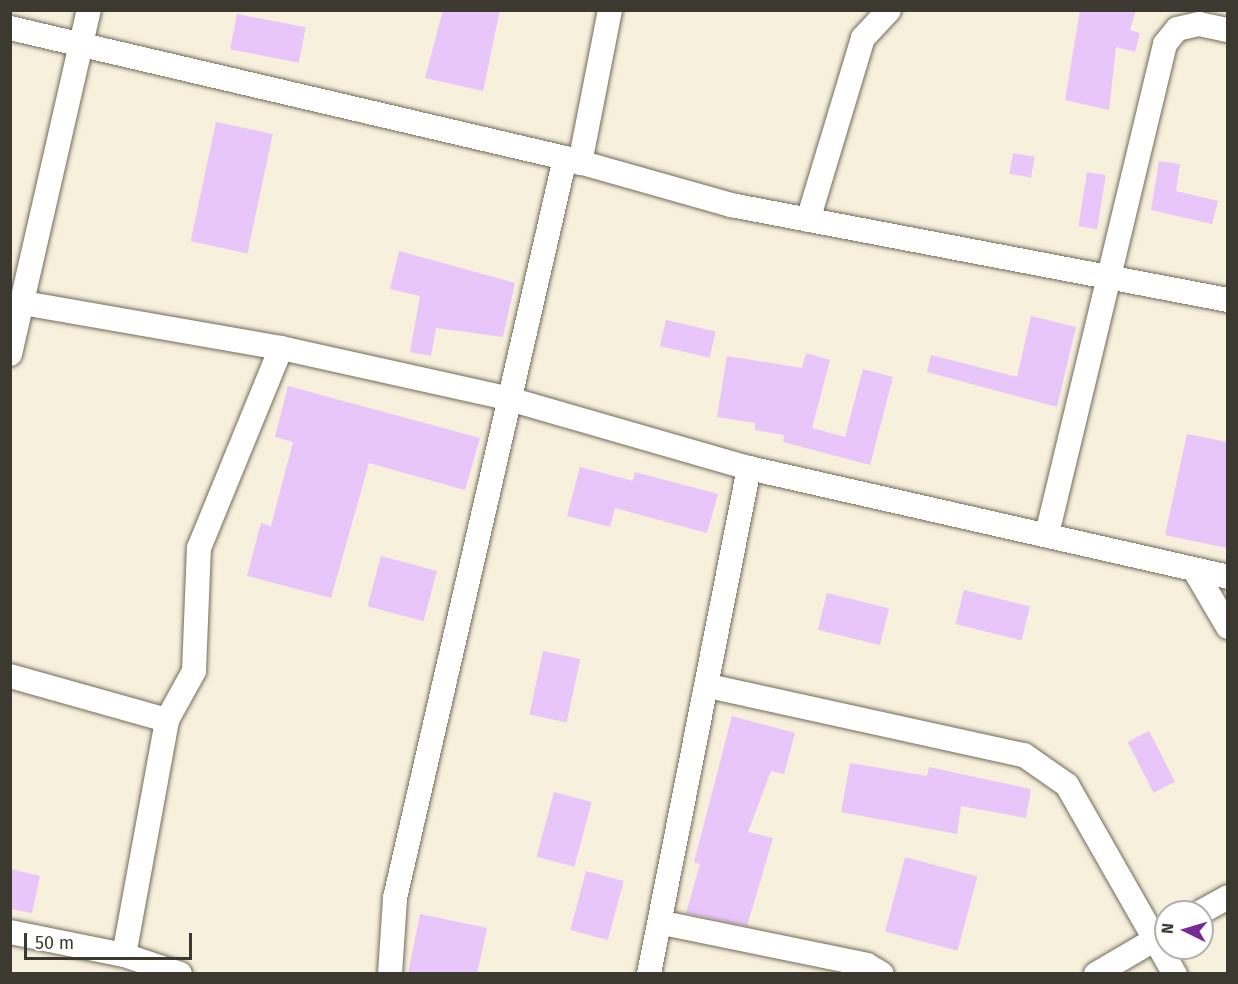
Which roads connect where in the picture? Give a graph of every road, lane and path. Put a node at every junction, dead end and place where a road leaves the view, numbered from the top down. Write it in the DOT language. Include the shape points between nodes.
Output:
graph roads {
  1 [pos="89,10"];
  2 [pos="610,10"];
  3 [pos="889,10"];
  4 [pos="1179,20"];
  5 [pos="10,28"];
  6 [pos="1227,30"];
  7 [pos="82,45"];
  8 [pos="573,160"];
  9 [pos="808,220"];
  10 [pos="1106,278"];
  11 [pos="1227,300"];
  12 [pos="23,303"];
  13 [pos="281,348"];
  14 [pos="10,354"];
  15 [pos="506,398"];
  16 [pos="749,468"];
  17 [pos="1047,534"];
  18 [pos="1195,571"];
  19 [pos="1227,577"];
  20 [pos="1227,627"];
  21 [pos="10,676"];
  22 [pos="709,686"];
  23 [pos="167,720"];
  24 [pos="1227,897"];
  25 [pos="1214,904"];
  26 [pos="663,922"];
  27 [pos="1154,929"];
  28 [pos="10,932"];
  29 [pos="1154,940"];
  30 [pos="124,955"];
  31 [pos="1169,960"];
  32 [pos="180,974"];
  33 [pos="390,974"];
  34 [pos="649,974"];
  35 [pos="882,974"];
  36 [pos="1096,974"];
  37 [pos="1175,974"];
  1 -- 7 [label="street"];
  2 -- 8 [label="street"];
  3 -- 9 [label="street" via="863,38"];
  4 -- 6 [label="street"];
  4 -- 10 [label="street" via="1165,44"];
  5 -- 7 [label="street"];
  7 -- 8 [label="street"];
  7 -- 12 [label="street"];
  8 -- 9 [label="street" via="731,205"];
  8 -- 15 [label="street"];
  9 -- 10 [label="street"];
  10 -- 11 [label="street"];
  10 -- 17 [label="street"];
  12 -- 13 [label="street"];
  12 -- 14 [label="street"];
  13 -- 15 [label="street"];
  13 -- 23 [label="street" via="199,548 194,670"];
  15 -- 16 [label="street"];
  15 -- 33 [label="street" via="394,898"];
  16 -- 17 [label="street"];
  16 -- 22 [label="street"];
  17 -- 18 [label="street"];
  18 -- 19 [label="street"];
  18 -- 20 [label="street"];
  21 -- 23 [label="street"];
  22 -- 26 [label="street"];
  22 -- 27 [label="street" via="1024,755 1067,785"];
  23 -- 30 [label="street"];
  24 -- 25 [label="street"];
  26 -- 34 [label="street"];
  26 -- 35 [label="street" via="867,965"];
  28 -- 30 [label="street"];
  29 -- 36 [label="street"];
  30 -- 32 [label="street"];
  31 -- 37 [label="street"];
}
